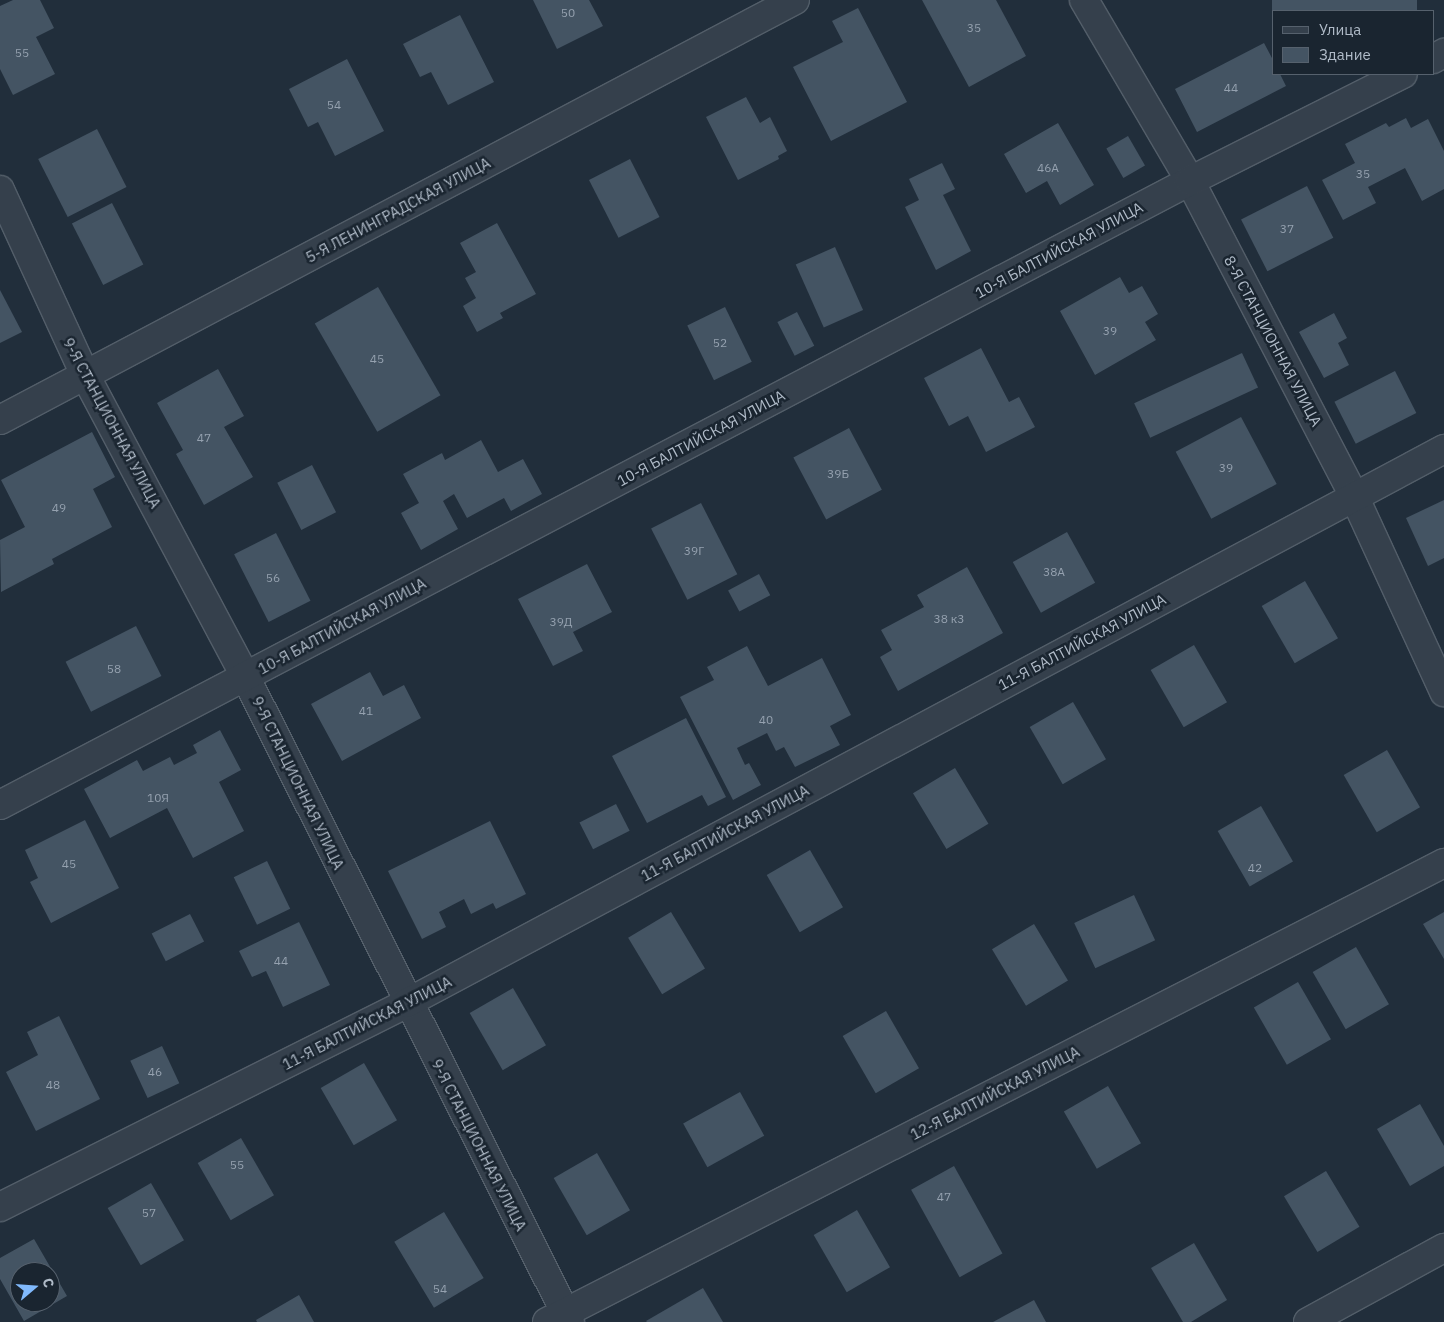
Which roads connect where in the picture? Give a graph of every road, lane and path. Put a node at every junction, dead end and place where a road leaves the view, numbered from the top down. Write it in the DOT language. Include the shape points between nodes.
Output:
graph roads {
  1 [pos="795,0"];
  2 [pos="1084,0"];
  3 [pos="1401,75"];
  4 [pos="1190,181"];
  5 [pos="0,190"];
  6 [pos="85,375"];
  7 [pos="0,420"];
  8 [pos="1444,448"];
  9 [pos="1354,496"];
  10 [pos="245,676"];
  11 [pos="1444,692"];
  12 [pos="0,805"];
  13 [pos="1444,863"];
  14 [pos="407,1003"];
  15 [pos="0,1207"];
  16 [pos="1444,1248"];
  17 [pos="560,1319"];
  18 [pos="1308,1322"];
  1 -- 6 [label="street, 5-Я ЛЕНИНГРАДСКАЯ УЛИЦА"];
  2 -- 4 [label="street, 8-Я СТАНЦИОННАЯ УЛИЦА"];
  3 -- 4 [label="street, 10-Я БАЛТИЙСКАЯ УЛИЦА"];
  4 -- 9 [label="street, 8-Я СТАНЦИОННАЯ УЛИЦА"];
  4 -- 10 [label="street, 10-Я БАЛТИЙСКАЯ УЛИЦА"];
  5 -- 6 [label="street, 9-Я СТАНЦИОННАЯ УЛИЦА"];
  6 -- 7 [label="street, 5-Я ЛЕНИНГРАДСКАЯ УЛИЦА"];
  6 -- 10 [label="street, 9-Я СТАНЦИОННАЯ УЛИЦА"];
  8 -- 9 [label="street, 11-Я БАЛТИЙСКАЯ УЛИЦА"];
  9 -- 11 [label="street, 8-Я СТАНЦИОННАЯ УЛИЦА"];
  9 -- 14 [label="street, 11-Я БАЛТИЙСКАЯ УЛИЦА"];
  10 -- 12 [label="street, 10-Я БАЛТИЙСКАЯ УЛИЦА"];
  10 -- 14 [label="street, 9-Я СТАНЦИОННАЯ УЛИЦА"];
  13 -- 17 [label="street, 12-Я БАЛТИЙСКАЯ УЛИЦА"];
  14 -- 15 [label="street, 11-Я БАЛТИЙСКАЯ УЛИЦА"];
  14 -- 17 [label="street, 9-Я СТАНЦИОННАЯ УЛИЦА"];
  16 -- 18 [label="street"];
}
